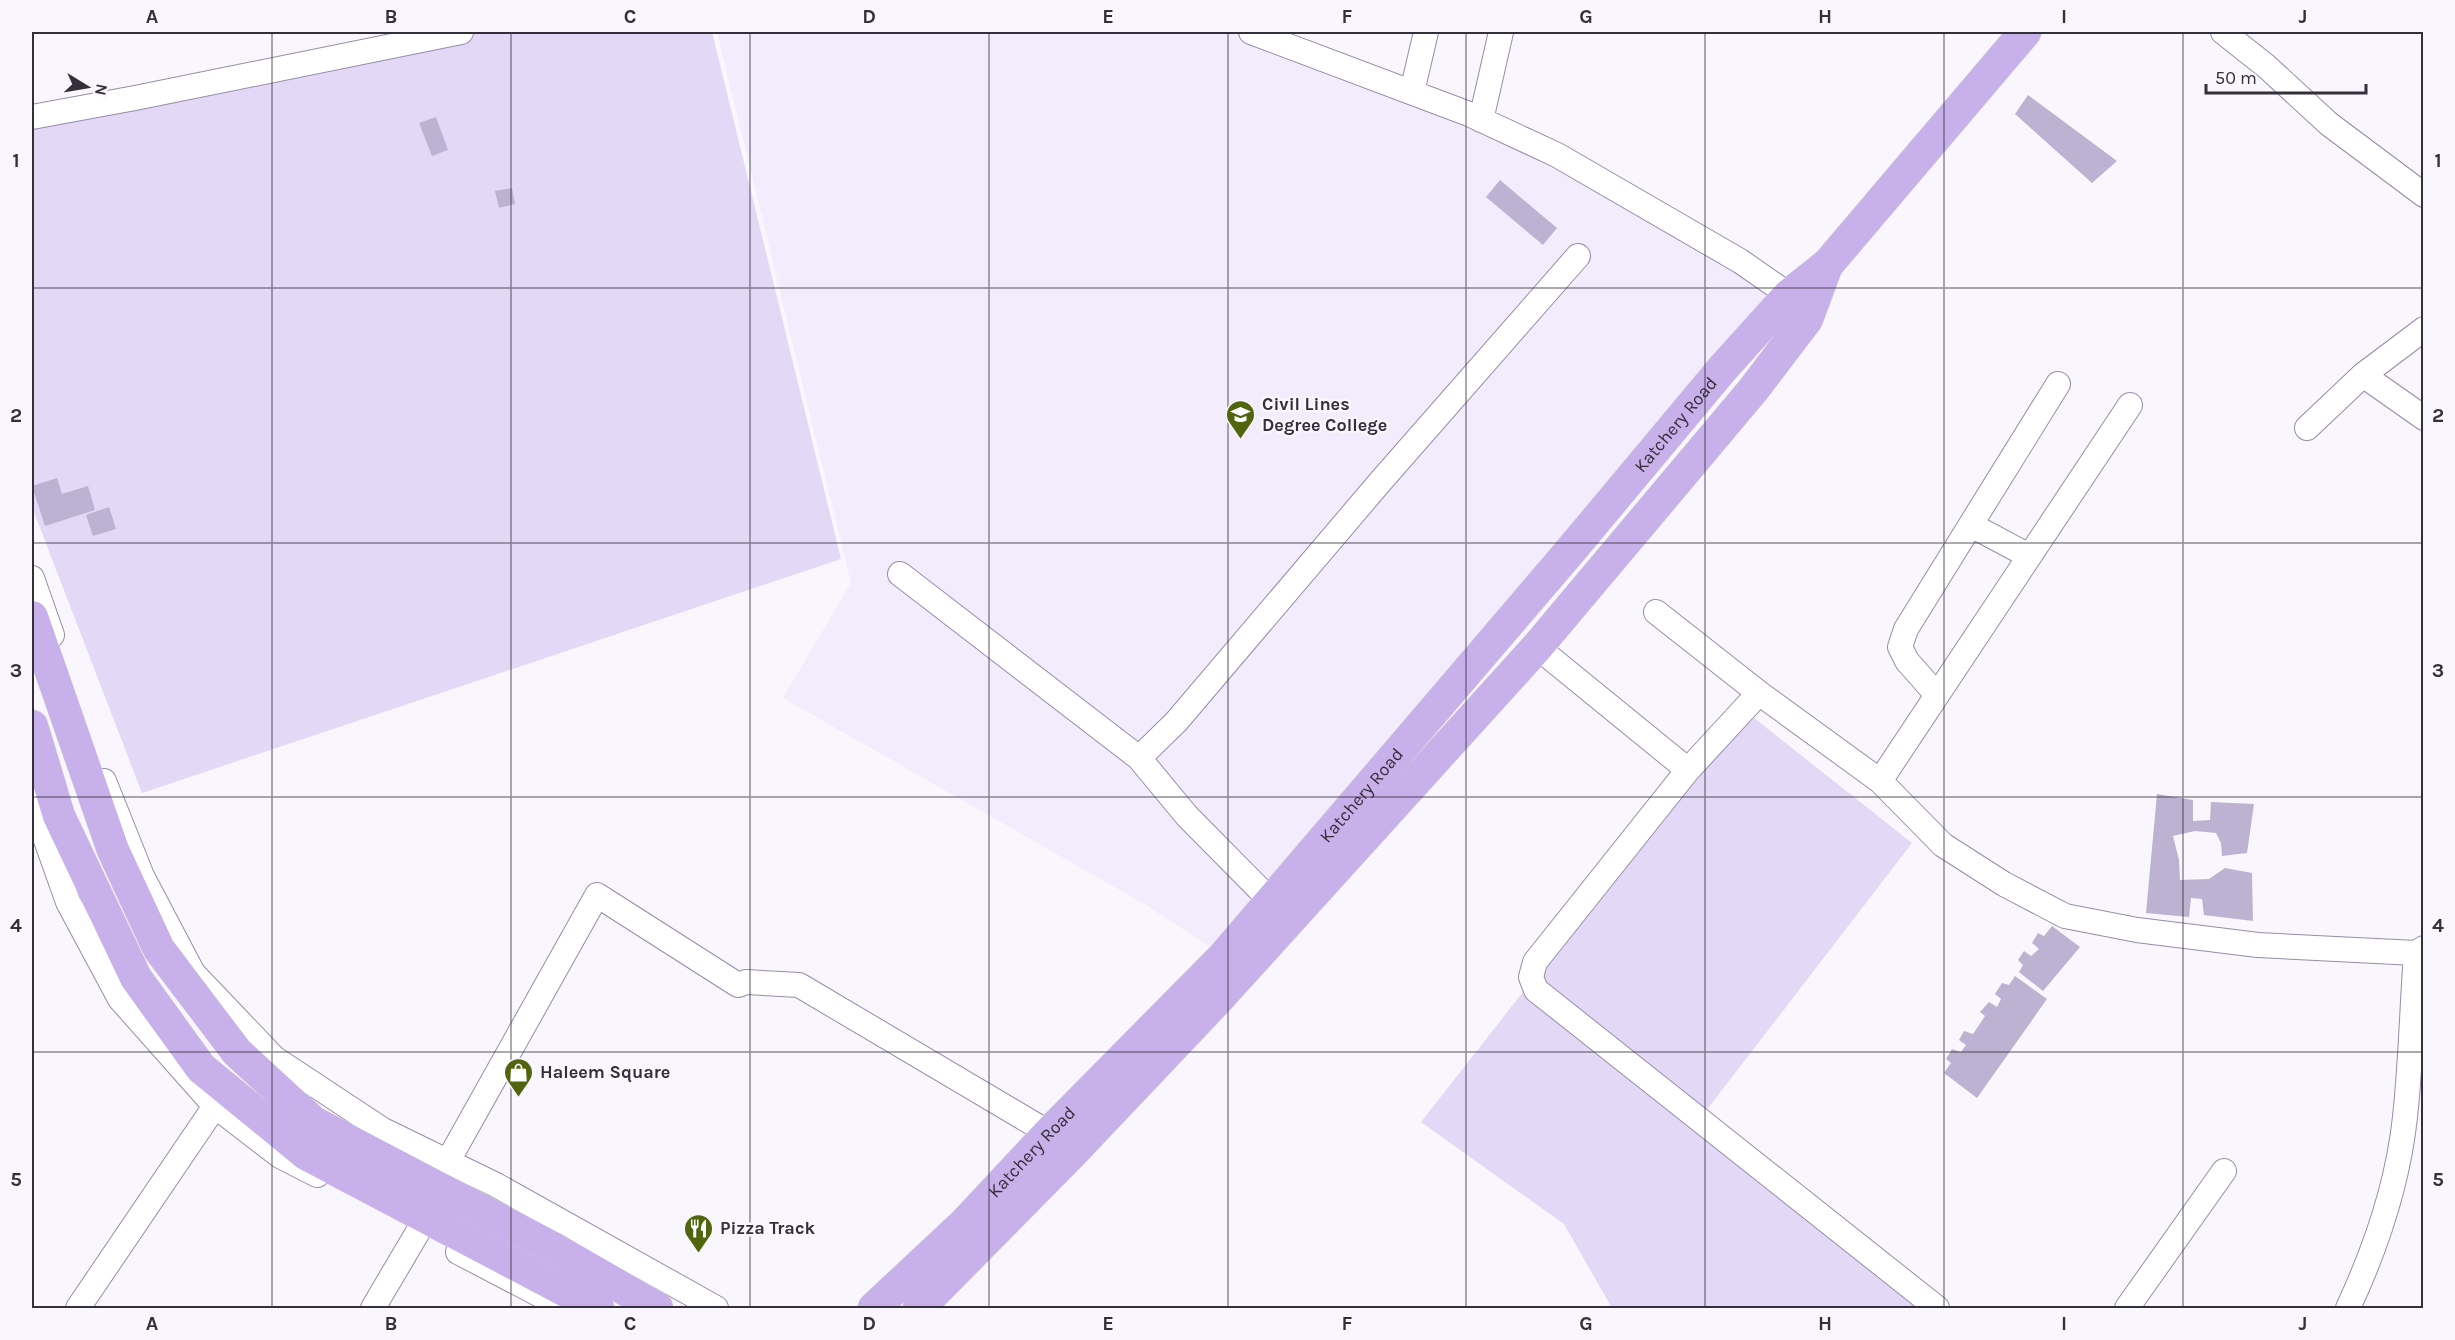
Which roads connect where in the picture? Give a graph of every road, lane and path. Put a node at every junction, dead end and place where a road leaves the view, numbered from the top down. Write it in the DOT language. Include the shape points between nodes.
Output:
graph roads {
  1 [pos="461,32"];
  2 [pos="1251,32"];
  3 [pos="1426,32"];
  4 [pos="1500,32"];
  5 [pos="2025,32"];
  6 [pos="2223,32"];
  7 [pos="1412,92"];
  8 [pos="32,117"];
  9 [pos="1481,120"];
  10 [pos="2424,195"];
  11 [pos="1578,256"];
  12 [pos="1828,264"];
  13 [pos="1789,295"];
  14 [pos="2424,329"];
  15 [pos="1723,368"];
  16 [pos="2363,375"];
  17 [pos="2058,384"];
  18 [pos="1753,390"];
  19 [pos="2130,405"];
  20 [pos="2424,418"];
  21 [pos="2307,428"];
  22 [pos="1971,525"];
  23 [pos="1571,550"];
  24 [pos="2030,556"];
  25 [pos="900,574"];
  26 [pos="1600,574"];
  27 [pos="32,578"];
  28 [pos="1656,612"];
  29 [pos="32,617"];
  30 [pos="1537,647"];
  31 [pos="1759,693"];
  32 [pos="1937,696"];
  33 [pos="1432,713"];
  34 [pos="32,726"];
  35 [pos="1457,733"];
  36 [pos="1139,758"];
  37 [pos="1688,770"];
  38 [pos="1880,781"];
  39 [pos="33,815"];
  40 [pos="1281,911"];
  41 [pos="2420,950"];
  42 [pos="1208,991"];
  43 [pos="2416,1058"];
  44 [pos="215,1106"];
  45 [pos="2414,1122"];
  46 [pos="1049,1133"];
  47 [pos="448,1161"];
  48 [pos="2224,1171"];
  49 [pos="419,1230"];
  50 [pos="653,1305"];
  51 [pos="78,1308"];
  52 [pos="373,1308"];
  53 [pos="565,1308"];
  54 [pos="598,1308"];
  55 [pos="716,1308"];
  56 [pos="874,1308"];
  57 [pos="919,1308"];
  58 [pos="1937,1308"];
  59 [pos="2127,1308"];
  60 [pos="2348,1308"];
  1 -- 8 [label="street"];
  2 -- 7 [label="street"];
  3 -- 7 [label="street"];
  4 -- 9 [label="street"];
  5 -- 12 [label="main road, Katchery Road"];
  6 -- 10 [label="street" via="2329,124"];
  7 -- 9 [label="street"];
  9 -- 13 [label="street" via="1557,155 1740,261"];
  11 -- 36 [label="street" via="1176,722"];
  12 -- 13 [label="main road, Katchery Road"];
  12 -- 18 [label="main road, Katchery Road" via="1807,319"];
  13 -- 15 [label="main road, Katchery Road"];
  14 -- 16 [label="street"];
  15 -- 18 [label="main road"];
  15 -- 23 [label="main road, Katchery Road"];
  16 -- 20 [label="street"];
  16 -- 21 [label="street"];
  17 -- 22 [label="street"];
  18 -- 26 [label="main road, Katchery Road"];
  19 -- 24 [label="street"];
  22 -- 24 [label="street"];
  22 -- 32 [label="street" via="1906,629 1900,647"];
  23 -- 26 [label="main road"];
  23 -- 33 [label="main road, Katchery Road"];
  24 -- 32 [label="street"];
  25 -- 36 [label="street"];
  26 -- 30 [label="main road, Katchery Road"];
  27 -- 47 [label="street" via="72,698 142,876 193,974 274,1058 383,1130"];
  28 -- 31 [label="street"];
  29 -- 50 [label="main road" via="113,850 159,949 237,1052 312,1122 557,1250"];
  30 -- 35 [label="main road, Katchery Road"];
  30 -- 37 [label="street"];
  31 -- 37 [label="street"];
  31 -- 38 [label="street"];
  32 -- 38 [label="street"];
  33 -- 35 [label="main road"];
  33 -- 40 [label="main road, Katchery Road"];
  34 -- 54 [label="main road" via="59,816 136,978 201,1068 306,1154"];
  35 -- 40 [label="main road, Katchery Road"];
  36 -- 40 [label="street" via="1187,816"];
  37 -- 58 [label="street" via="1535,962 1531,977 1536,990"];
  38 -- 41 [label="street" via="1943,845 2004,884 2065,916 2137,930 2258,945"];
  39 -- 44 [label="street" via="68,902 120,999"];
  40 -- 42 [label="main road, Katchery Road"];
  41 -- 43 [label="street"];
  42 -- 46 [label="main road, Katchery Road"];
  42 -- 57 [label="main road, Katchery Road" via="1073,1152"];
  43 -- 45 [label="street"];
  44 -- 49 [label="street" via="280,1155"];
  44 -- 51 [label="street"];
  45 -- 60 [label="street" via="2366,1268"];
  46 -- 47 [label="street" via="799,985 738,985 597,895"];
  46 -- 56 [label="main road, Katchery Road" via="965,1223"];
  47 -- 55 [label="street"];
  48 -- 59 [label="street"];
  49 -- 52 [label="street"];
  49 -- 53 [label="street"];
}
